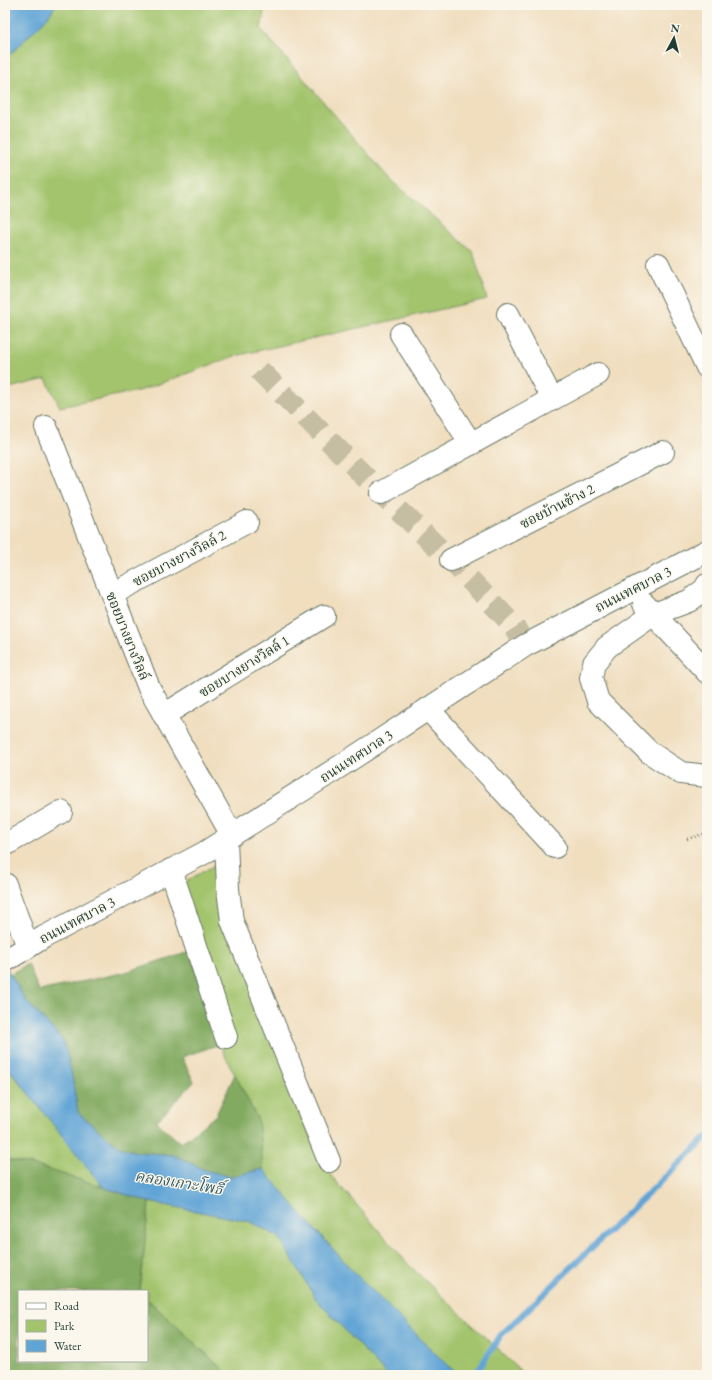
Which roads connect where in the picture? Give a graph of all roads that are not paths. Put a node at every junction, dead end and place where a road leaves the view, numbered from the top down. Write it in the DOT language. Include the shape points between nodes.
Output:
graph roads {
  1 [pos="658,264"];
  2 [pos="508,314"];
  3 [pos="401,334"];
  4 [pos="707,367"];
  5 [pos="598,374"];
  6 [pos="552,399"];
  7 [pos="46,427"];
  8 [pos="470,444"];
  9 [pos="663,452"];
  10 [pos="381,494"];
  11 [pos="247,522"];
  12 [pos="706,556"];
  13 [pos="451,560"];
  14 [pos="707,585"];
  15 [pos="631,590"];
  16 [pos="112,594"];
  17 [pos="654,614"];
  18 [pos="324,616"];
  19 [pos="704,663"];
  20 [pos="428,709"];
  21 [pos="164,715"];
  22 [pos="707,776"];
  23 [pos="61,812"];
  24 [pos="229,837"];
  25 [pos="5,845"];
  26 [pos="555,847"];
  27 [pos="171,870"];
  28 [pos="5,884"];
  29 [pos="15,955"];
  30 [pos="226,1037"];
  31 [pos="329,1161"];
  1 -- 4 [label="street"];
  2 -- 6 [label="street"];
  3 -- 8 [label="street"];
  5 -- 6 [label="street"];
  6 -- 8 [label="street"];
  7 -- 16 [label="street, ซอยบางยางวิลล์"];
  8 -- 10 [label="street"];
  9 -- 13 [label="street, ซอยบ้านช้าง 2"];
  11 -- 16 [label="street, ซอยบางยางวิลล์ 2"];
  12 -- 15 [label="street, ถนนเทศบาล 3"];
  14 -- 17 [label="street" via="705,590 689,601"];
  15 -- 17 [label="street"];
  15 -- 20 [label="street, ถนนเทศบาล 3" via="526,645"];
  16 -- 21 [label="street, ซอยบางยางวิลล์" via="149,688"];
  17 -- 19 [label="street"];
  17 -- 22 [label="street" via="607,647 594,664 591,678 598,701 649,752 681,773"];
  18 -- 21 [label="street, ซอยบางยางวิลล์ 1"];
  20 -- 24 [label="street, ถนนเทศบาล 3"];
  20 -- 26 [label="street"];
  21 -- 24 [label="street, ซอยบางยางวิลล์"];
  23 -- 25 [label="street"];
  24 -- 27 [label="street, ถนนเทศบาล 3"];
  24 -- 31 [label="street" via="228,889 232,921"];
  27 -- 29 [label="street, ถนนเทศบาล 3"];
  27 -- 30 [label="street"];
  28 -- 29 [label="street"];
}
